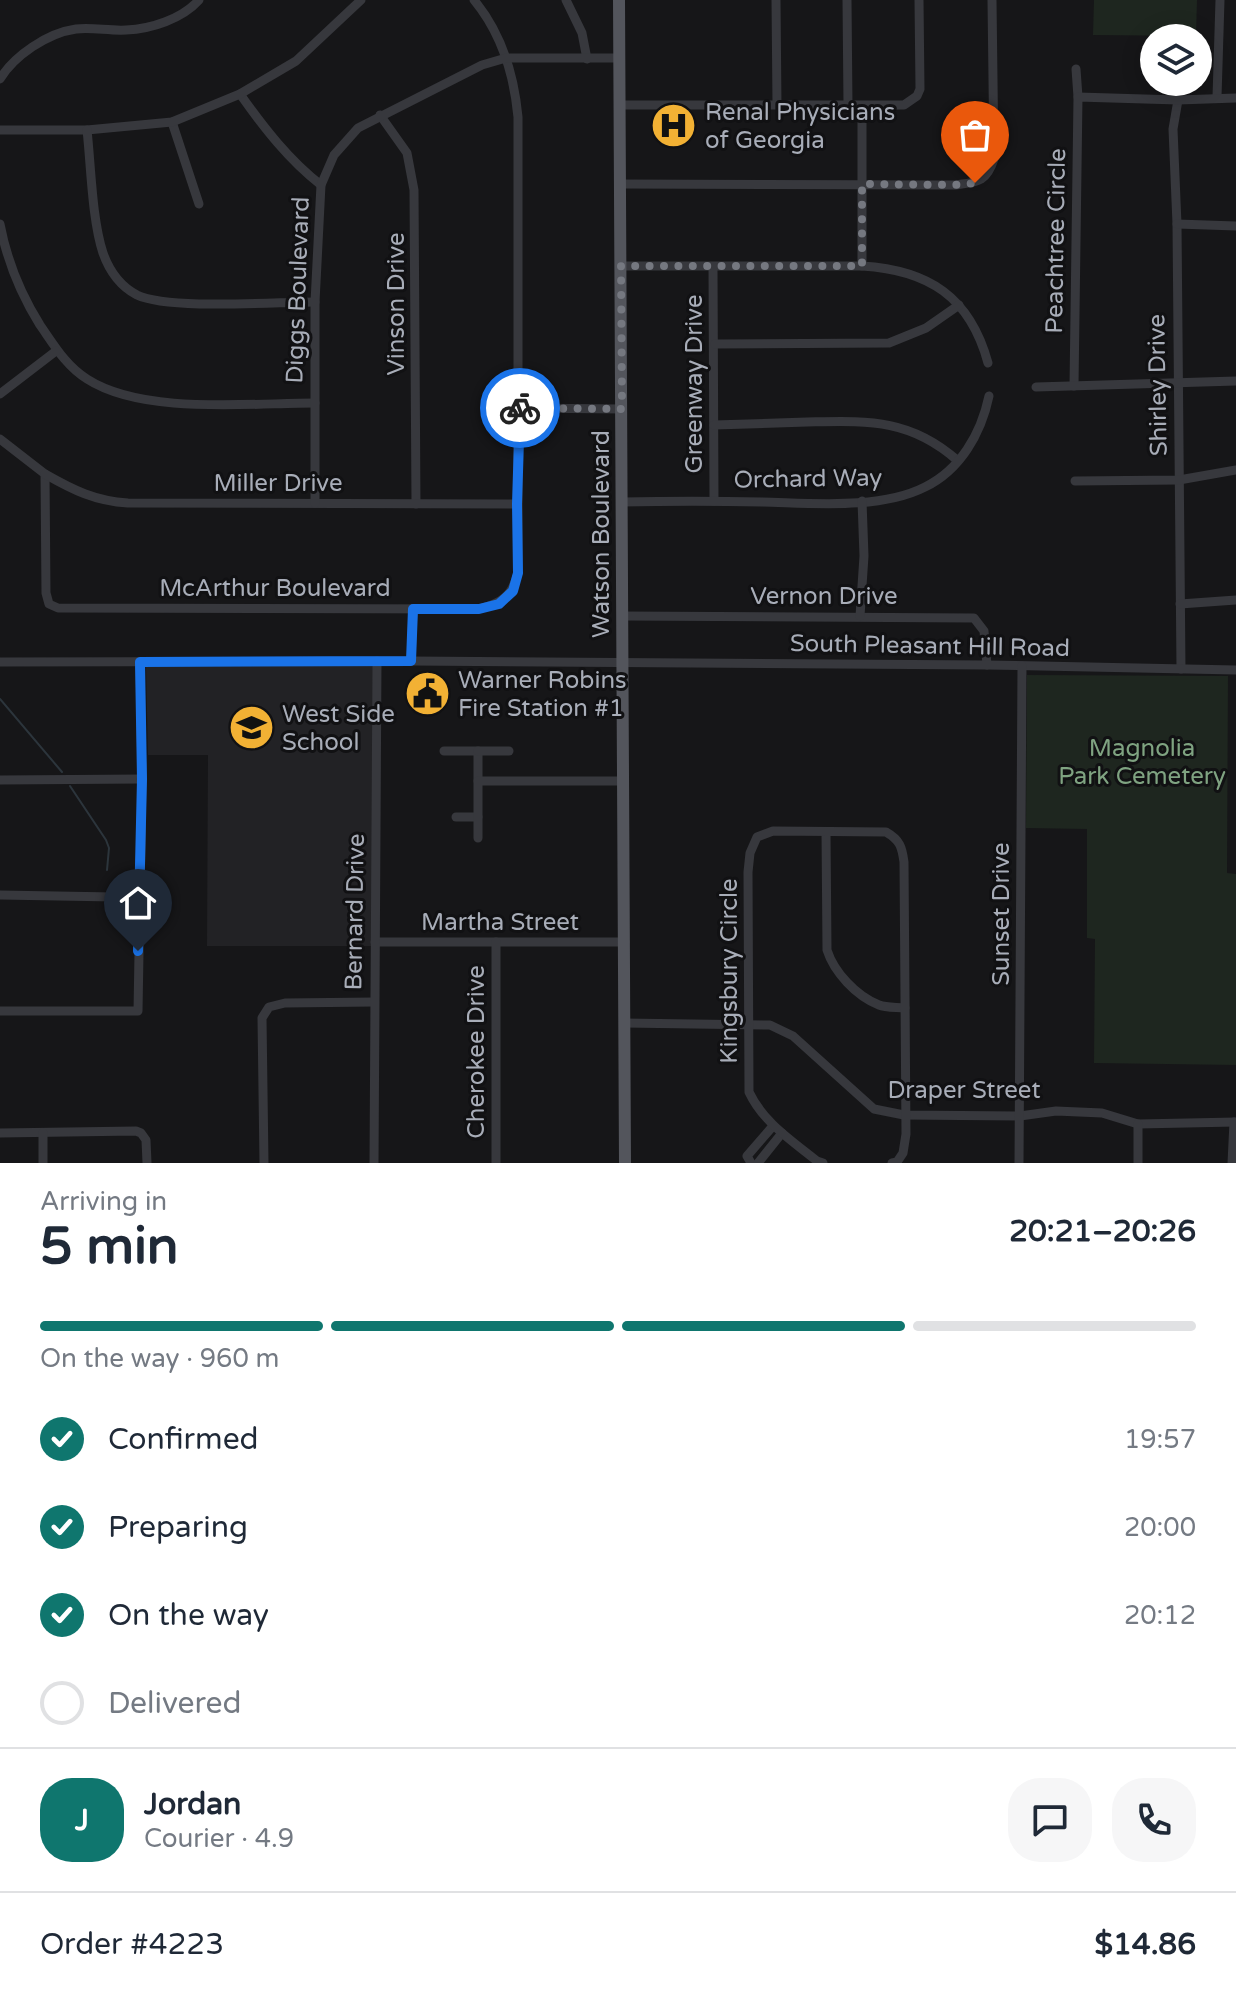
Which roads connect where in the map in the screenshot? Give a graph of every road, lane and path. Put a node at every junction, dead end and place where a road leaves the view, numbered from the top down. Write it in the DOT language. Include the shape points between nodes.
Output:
graph roads {
  1 [pos="199,0"];
  2 [pos="361,0"];
  3 [pos="474,0"];
  4 [pos="566,0"];
  5 [pos="619,0"];
  6 [pos="776,0"];
  7 [pos="847,0"];
  8 [pos="919,0"];
  9 [pos="992,0"];
  10 [pos="1220,0"];
  11 [pos="506,58"];
  12 [pos="620,58"];
  13 [pos="587,59"];
  14 [pos="1076,69"];
  15 [pos="0,79"];
  16 [pos="240,94"];
  17 [pos="1078,97"];
  18 [pos="1217,97"];
  19 [pos="1236,98"];
  20 [pos="1178,100"];
  21 [pos="620,105"];
  22 [pos="777,105"];
  23 [pos="848,105"];
  24 [pos="862,106"];
  25 [pos="380,115"];
  26 [pos="172,122"];
  27 [pos="0,130"];
  28 [pos="87,130"];
  29 [pos="620,184"];
  30 [pos="862,184"];
  31 [pos="321,185"];
  32 [pos="199,204"];
  33 [pos="0,224"];
  34 [pos="1177,224"];
  35 [pos="1236,226"];
  36 [pos="621,266"];
  37 [pos="862,266"];
  38 [pos="713,267"];
  39 [pos="315,302"];
  40 [pos="959,305"];
  41 [pos="715,344"];
  42 [pos="56,351"];
  43 [pos="988,363"];
  44 [pos="1236,381"];
  45 [pos="1177,383"];
  46 [pos="1074,386"];
  47 [pos="1036,387"];
  48 [pos="0,394"];
  49 [pos="989,396"];
  50 [pos="315,403"];
  51 [pos="518,408"];
  52 [pos="622,409"];
  53 [pos="714,425"];
  54 [pos="0,439"];
  55 [pos="957,460"];
  56 [pos="1236,470"];
  57 [pos="45,474"];
  58 [pos="1179,480"];
  59 [pos="1075,481"];
  60 [pos="714,501"];
  61 [pos="862,501"];
  62 [pos="622,502"];
  63 [pos="315,503"];
  64 [pos="416,504"];
  65 [pos="517,504"];
  66 [pos="1236,600"];
  67 [pos="1180,604"];
  68 [pos="413,609"];
  69 [pos="623,616"];
  70 [pos="860,616"];
  71 [pos="377,661"];
  72 [pos="411,661"];
  73 [pos="0,662"];
  74 [pos="140,662"];
  75 [pos="624,663"];
  76 [pos="987,665"];
  77 [pos="1022,666"];
  78 [pos="1181,669"];
  79 [pos="1236,670"];
  80 [pos="444,751"];
  81 [pos="478,751"];
  82 [pos="509,751"];
  83 [pos="142,779"];
  84 [pos="0,780"];
  85 [pos="478,781"];
  86 [pos="624,781"];
  87 [pos="456,817"];
  88 [pos="478,817"];
  89 [pos="826,832"];
  90 [pos="478,838"];
  91 [pos="139,890"];
  92 [pos="0,895"];
  93 [pos="375,942"];
  94 [pos="496,942"];
  95 [pos="625,942"];
  96 [pos="374,1002"];
  97 [pos="905,1008"];
  98 [pos="0,1011"];
  99 [pos="624,1023"];
  100 [pos="750,1023"];
  101 [pos="904,1115"];
  102 [pos="1020,1116"];
  103 [pos="1235,1122"];
  104 [pos="1138,1124"];
  105 [pos="773,1126"];
  106 [pos="0,1133"];
  107 [pos="43,1133"];
  108 [pos="782,1133"];
  109 [pos="43,1163"];
  110 [pos="147,1163"];
  111 [pos="264,1163"];
  112 [pos="374,1163"];
  113 [pos="496,1163"];
  114 [pos="625,1163"];
  115 [pos="751,1163"];
  116 [pos="758,1163"];
  117 [pos="823,1163"];
  118 [pos="892,1163"];
  119 [pos="1019,1163"];
  120 [pos="1138,1163"];
  121 [pos="1232,1163"];
  1 -- 15 [label="street" via="166,21 141,29 61,33 8,65"];
  2 -- 16 [label="street" via="296,61"];
  3 -- 11 [label="street, McArthur Boulevard"];
  4 -- 13 [label="street" via="587,47"];
  5 -- 12 [label="main road, Watson Boulevard"];
  6 -- 22 [label="street"];
  7 -- 23 [label="street"];
  8 -- 24 [label="street" via="917,96 897,106"];
  9 -- 30 [label="street" via="990,173 975,183 955,185"];
  10 -- 18 [label="street"];
  11 -- 13 [label="street, Diggs Boulevard"];
  11 -- 25 [label="street, Diggs Boulevard" via="460,74"];
  11 -- 51 [label="street, McArthur Boulevard" via="518,117"];
  12 -- 13 [label="street, Diggs Boulevard"];
  12 -- 21 [label="main road, Watson Boulevard"];
  14 -- 17 [label="street, Peachtree Circle"];
  16 -- 26 [label="street"];
  16 -- 31 [label="street" via="281,147"];
  17 -- 20 [label="street"];
  17 -- 46 [label="street, Peachtree Circle"];
  18 -- 19 [label="street"];
  18 -- 20 [label="street"];
  20 -- 34 [label="street, Shirley Drive" via="1173,129"];
  21 -- 22 [label="street"];
  21 -- 29 [label="main road, Watson Boulevard"];
  22 -- 23 [label="street"];
  23 -- 24 [label="street"];
  24 -- 30 [label="street"];
  25 -- 31 [label="street, Diggs Boulevard" via="349,136"];
  25 -- 64 [label="street, Vinson Drive" via="407,153 414,190"];
  26 -- 28 [label="street"];
  26 -- 32 [label="street"];
  27 -- 28 [label="street"];
  28 -- 39 [label="street" via="102,250 114,276 126,287 160,302"];
  29 -- 30 [label="street"];
  29 -- 36 [label="main road, Watson Boulevard"];
  30 -- 37 [label="street"];
  31 -- 39 [label="street, Diggs Boulevard"];
  33 -- 42 [label="street" via="12,272"];
  34 -- 35 [label="street"];
  34 -- 45 [label="street, Shirley Drive"];
  36 -- 38 [label="street"];
  36 -- 52 [label="main road, Watson Boulevard"];
  37 -- 38 [label="street"];
  37 -- 40 [label="street" via="913,274 940,287"];
  38 -- 41 [label="street, Greenway Drive"];
  39 -- 50 [label="street, Diggs Boulevard"];
  40 -- 41 [label="street" via="926,328 889,343"];
  40 -- 43 [label="street" via="977,331"];
  41 -- 53 [label="street, Greenway Drive"];
  42 -- 48 [label="street"];
  42 -- 50 [label="street" via="86,379 130,398"];
  44 -- 45 [label="street"];
  45 -- 46 [label="street"];
  45 -- 58 [label="street, Shirley Drive"];
  46 -- 47 [label="street"];
  49 -- 55 [label="street, Orchard Way" via="976,438"];
  50 -- 63 [label="street, Diggs Boulevard"];
  51 -- 52 [label="street"];
  51 -- 65 [label="street, McArthur Boulevard"];
  52 -- 62 [label="main road, Watson Boulevard"];
  53 -- 55 [label="street" via="876,421 919,434"];
  53 -- 60 [label="street, Greenway Drive"];
  54 -- 57 [label="street"];
  55 -- 61 [label="street, Orchard Way" via="925,487"];
  56 -- 58 [label="street"];
  57 -- 63 [label="street, Miller Drive" via="80,494 107,501"];
  57 -- 68 [label="street, McArthur Boulevard" via="49,604"];
  58 -- 59 [label="street"];
  58 -- 67 [label="street, Shirley Drive"];
  60 -- 61 [label="street, Orchard Way"];
  60 -- 62 [label="street, Orchard Way"];
  61 -- 70 [label="street"];
  62 -- 69 [label="main road, Watson Boulevard"];
  63 -- 64 [label="street, Miller Drive"];
  64 -- 65 [label="street, Miller Drive"];
  65 -- 68 [label="street, McArthur Boulevard" via="518,573 513,591 499,604 479,609"];
  66 -- 67 [label="street"];
  67 -- 78 [label="street, Shirley Drive"];
  68 -- 72 [label="street"];
  69 -- 70 [label="street, Vernon Drive"];
  69 -- 75 [label="main road, Watson Boulevard"];
  70 -- 76 [label="street, Vernon Drive" via="974,618 984,631"];
  71 -- 72 [label="street, South Pleasant Hill Road"];
  71 -- 74 [label="street, South Pleasant Hill Road"];
  71 -- 93 [label="street, Bernard Drive"];
  72 -- 75 [label="street, South Pleasant Hill Road"];
  73 -- 74 [label="street, South Pleasant Hill Road"];
  74 -- 83 [label="street"];
  75 -- 76 [label="street, South Pleasant Hill Road"];
  75 -- 86 [label="main road, Watson Boulevard"];
  76 -- 77 [label="street, South Pleasant Hill Road"];
  77 -- 78 [label="street, South Pleasant Hill Road"];
  77 -- 102 [label="street, Sunset Drive"];
  78 -- 79 [label="street, South Pleasant Hill Road"];
  80 -- 81 [label="street"];
  81 -- 82 [label="street"];
  81 -- 85 [label="street"];
  83 -- 84 [label="street"];
  83 -- 91 [label="street"];
  85 -- 86 [label="street"];
  85 -- 88 [label="street"];
  86 -- 95 [label="main road, Watson Boulevard"];
  87 -- 88 [label="street"];
  88 -- 90 [label="street"];
  89 -- 97 [label="street" via="827,950 832,966 879,1005"];
  89 -- 97 [label="street, Kingsbury Circle" via="886,832 901,846"];
  89 -- 100 [label="street, Kingsbury Circle" via="773,831 757,837 750,853"];
  91 -- 92 [label="street" via="115,897"];
  91 -- 98 [label="street" via="138,1011"];
  93 -- 94 [label="street, Martha Street"];
  93 -- 96 [label="street, Bernard Drive"];
  94 -- 95 [label="street, Martha Street"];
  94 -- 113 [label="street, Cherokee Drive"];
  95 -- 99 [label="main road, Watson Boulevard"];
  96 -- 111 [label="street" via="269,1007 262,1018"];
  96 -- 112 [label="street, Bernard Drive"];
  97 -- 101 [label="street, Kingsbury Circle"];
  99 -- 100 [label="street, Draper Street"];
  99 -- 114 [label="main road, Watson Boulevard"];
  100 -- 101 [label="street, Draper Street" via="793,1036 874,1109"];
  100 -- 105 [label="street, Kingsbury Circle" via="749,1092"];
  101 -- 102 [label="street, Draper Street"];
  101 -- 118 [label="street, Kingsbury Circle" via="903,1153"];
  102 -- 104 [label="street, Draper Street" via="1102,1113"];
  102 -- 119 [label="street, Sunset Drive"];
  103 -- 104 [label="street, Draper Street"];
  103 -- 121 [label="street"];
  104 -- 120 [label="street"];
  105 -- 108 [label="street, Kingsbury Circle"];
  105 -- 115 [label="street" via="747,1156"];
  106 -- 107 [label="street"];
  107 -- 109 [label="street"];
  107 -- 110 [label="street" via="141,1133"];
  108 -- 116 [label="street"];
  108 -- 117 [label="street, Kingsbury Circle"];
}
